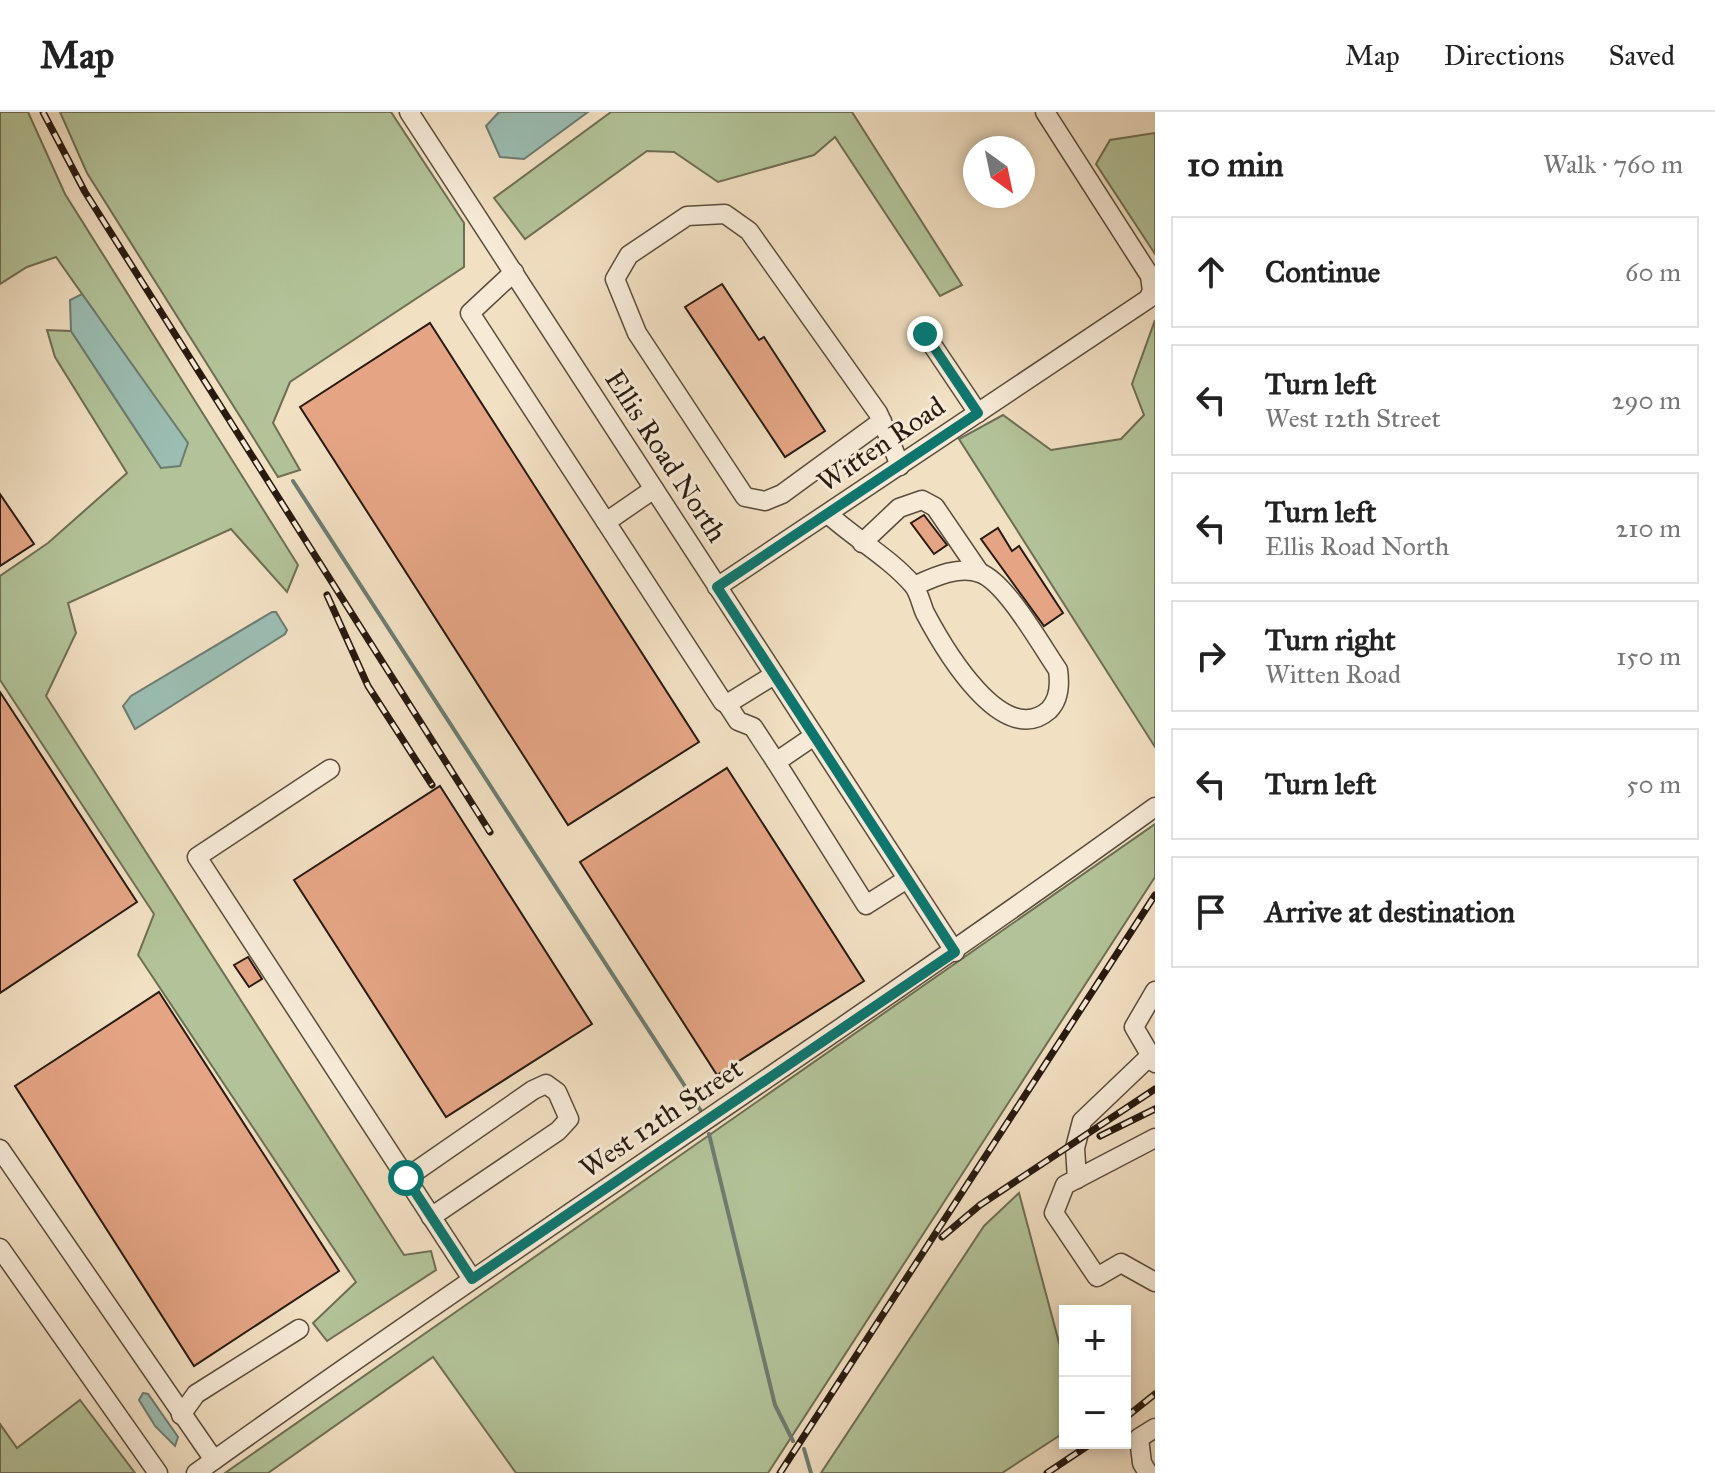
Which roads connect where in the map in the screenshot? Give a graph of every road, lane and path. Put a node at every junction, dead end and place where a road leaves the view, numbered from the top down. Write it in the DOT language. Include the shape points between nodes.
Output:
graph roads {
  1 [pos="409,112"];
  2 [pos="1045,112"];
  3 [pos="514,272"];
  4 [pos="925,334"];
  5 [pos="978,413"];
  6 [pos="882,421"];
  7 [pos="900,466"];
  8 [pos="879,480"];
  9 [pos="654,489"];
  10 [pos="899,508"];
  11 [pos="828,514"];
  12 [pos="606,522"];
  13 [pos="862,543"];
  14 [pos="980,573"];
  15 [pos="914,586"];
  16 [pos="717,587"];
  17 [pos="774,675"];
  18 [pos="727,704"];
  19 [pos="814,736"];
  20 [pos="776,762"];
  21 [pos="330,769"];
  22 [pos="1155,807"];
  23 [pos="907,879"];
  24 [pos="955,952"];
  25 [pos="1155,991"];
  26 [pos="1153,1059"];
  27 [pos="1155,1138"];
  28 [pos="0,1149"];
  29 [pos="406,1178"];
  30 [pos="1077,1179"];
  31 [pos="431,1217"];
  32 [pos="0,1248"];
  33 [pos="472,1279"];
  34 [pos="1155,1282"];
  35 [pos="299,1329"];
  36 [pos="181,1415"];
  37 [pos="1155,1428"];
  38 [pos="214,1460"];
  39 [pos="158,1473"];
  40 [pos="196,1473"];
  41 [pos="1148,1473"];
  1 -- 3 [label="street, Ellis Road North"];
  2 -- 5 [label="street, Witten Road" via="1150,276 1152,291 1143,305"];
  3 -- 9 [label="street, Ellis Road North"];
  3 -- 12 [label="street" via="470,313"];
  4 -- 5 [label="street"];
  5 -- 7 [label="street, Witten Road"];
  6 -- 6 [label="street" via="749,231 725,214 687,216 629,255 615,279 637,333 745,497 765,501 782,494"];
  6 -- 7 [label="street"];
  7 -- 8 [label="street, Witten Road"];
  8 -- 10 [label="street"];
  8 -- 11 [label="street, Witten Road"];
  9 -- 12 [label="street"];
  9 -- 16 [label="street, Ellis Road North"];
  10 -- 13 [label="street"];
  10 -- 14 [label="street" via="922,500 935,507"];
  11 -- 13 [label="street"];
  11 -- 16 [label="street, Witten Road"];
  12 -- 18 [label="street"];
  13 -- 15 [label="street"];
  14 -- 15 [label="street" via="951,572"];
  14 -- 15 [label="street" via="1004,593 1058,670 1057,697 1037,717 1010,719 995,710 926,614"];
  16 -- 17 [label="street, Ellis Road North"];
  17 -- 18 [label="street"];
  17 -- 19 [label="street, Ellis Road North"];
  18 -- 20 [label="street" via="738,721 753,727"];
  19 -- 20 [label="street"];
  19 -- 23 [label="street, Ellis Road North"];
  20 -- 23 [label="street" via="866,905"];
  21 -- 29 [label="street" via="197,857"];
  22 -- 24 [label="street, West 12th Street"];
  23 -- 24 [label="street, Ellis Road North"];
  24 -- 33 [label="street, West 12th Street"];
  25 -- 26 [label="street" via="1134,1027"];
  26 -- 30 [label="street" via="1082,1121 1075,1148"];
  27 -- 30 [label="street"];
  28 -- 36 [label="street"];
  29 -- 31 [label="street"];
  29 -- 31 [label="street" via="533,1090 546,1084 557,1092 569,1119 558,1131"];
  30 -- 34 [label="street" via="1065,1185 1054,1213 1097,1277 1121,1263"];
  31 -- 33 [label="street"];
  32 -- 39 [label="street"];
  33 -- 38 [label="street, West 12th Street"];
  35 -- 36 [label="street" via="196,1394"];
  36 -- 38 [label="street"];
  37 -- 41 [label="street" via="1139,1438"];
  38 -- 40 [label="street, West 12th Street"];
}
